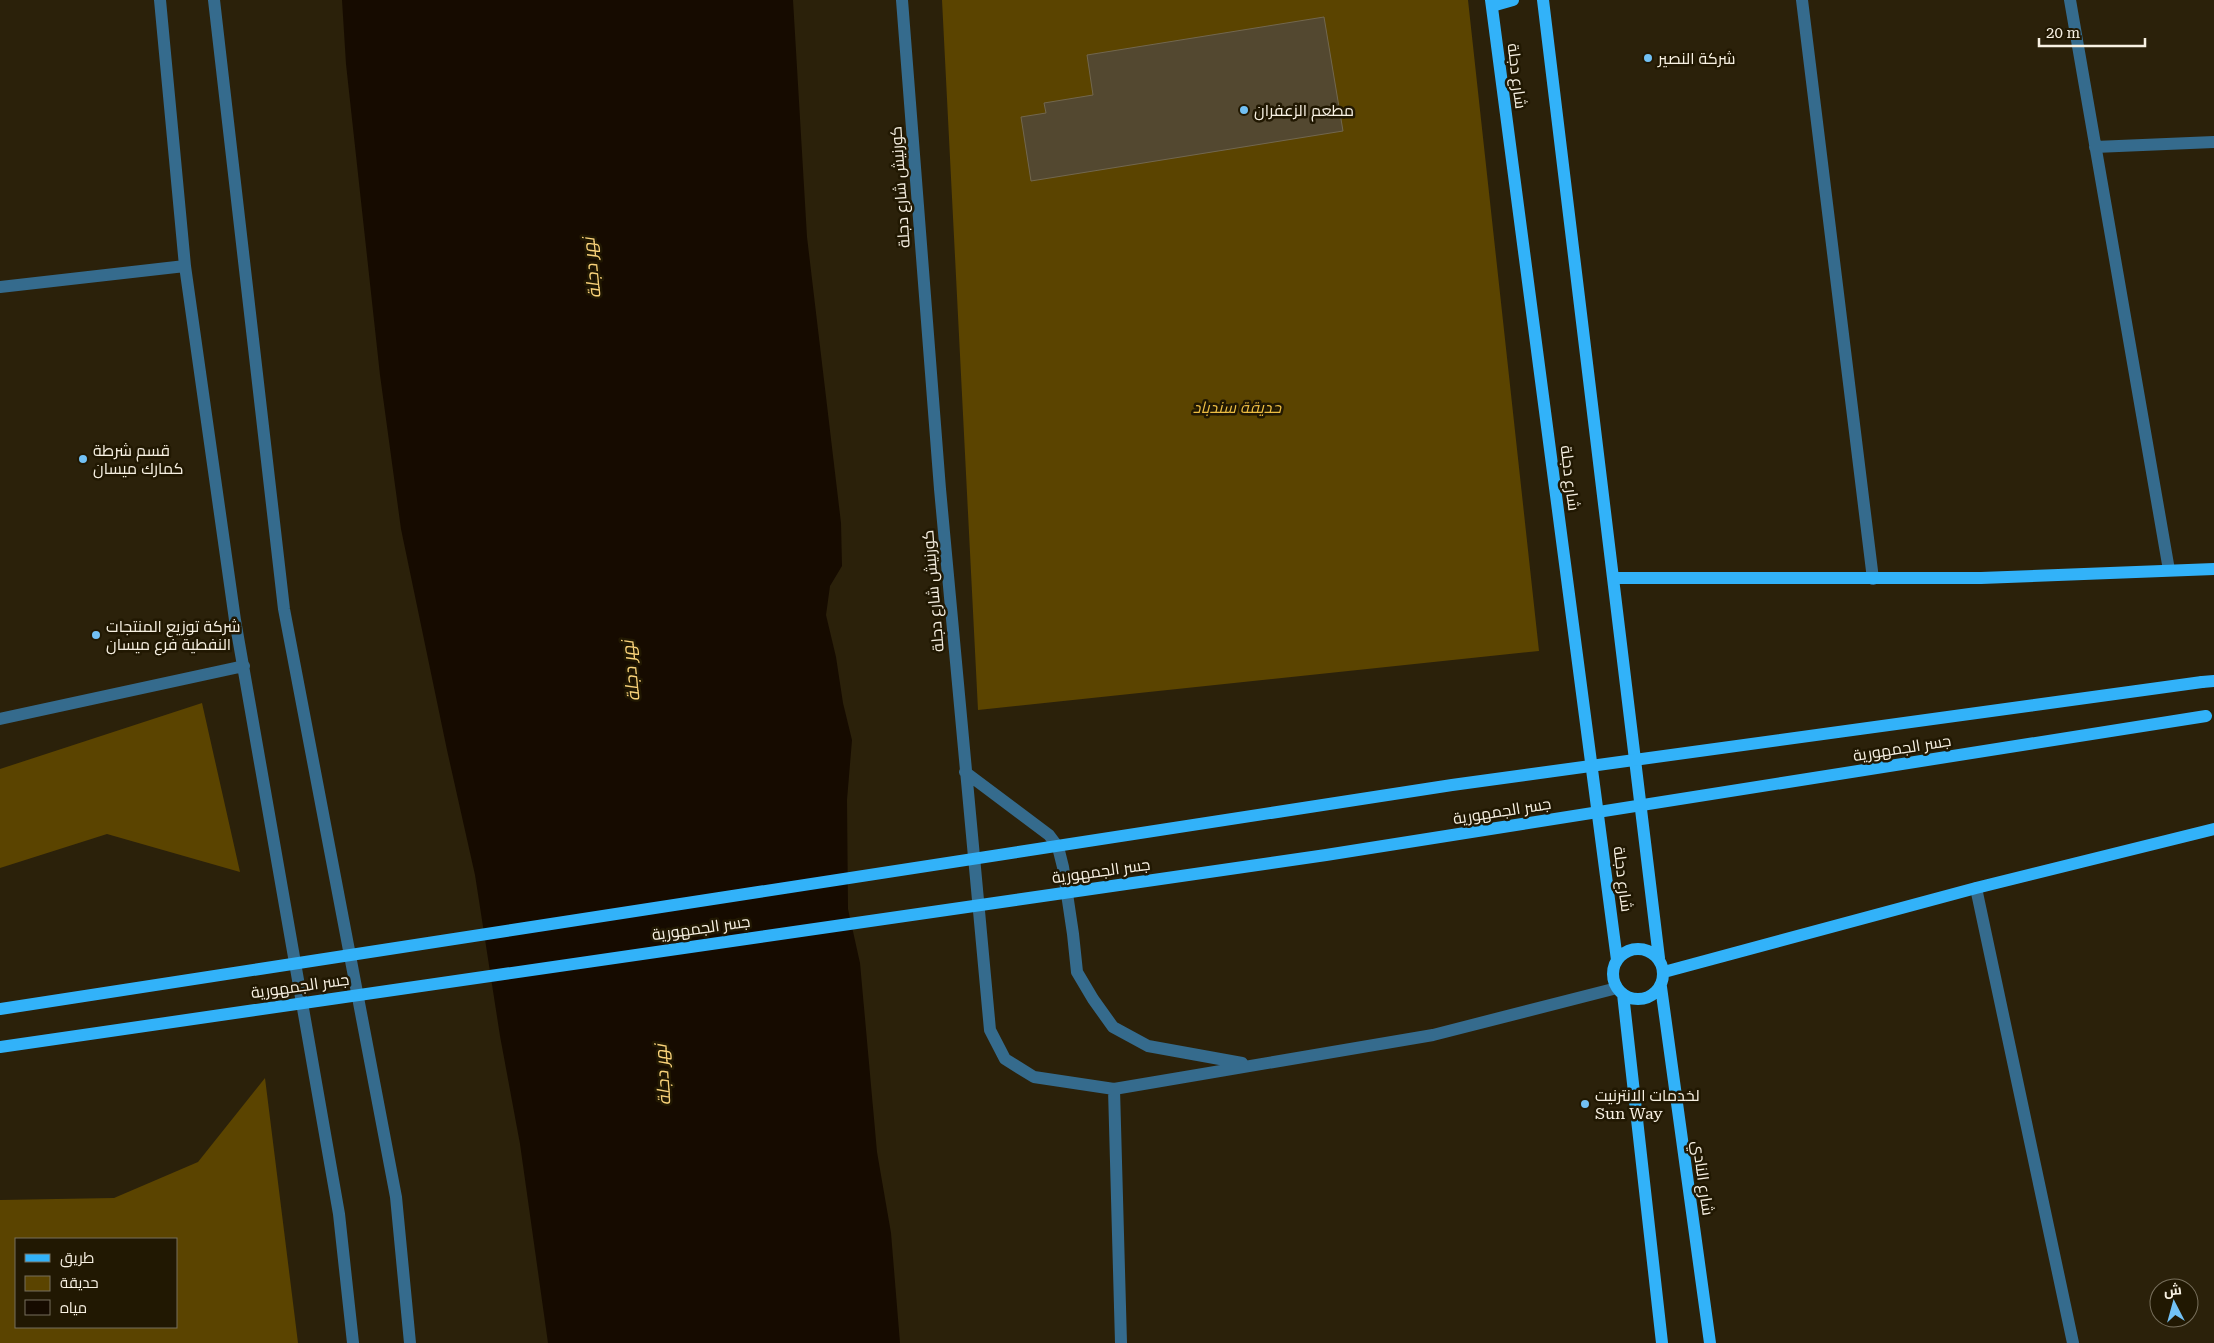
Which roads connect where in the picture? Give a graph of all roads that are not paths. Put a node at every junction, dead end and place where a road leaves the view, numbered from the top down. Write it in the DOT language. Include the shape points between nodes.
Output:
graph roads {
  1 [pos="160,0"];
  2 [pos="214,0"];
  3 [pos="902,0"];
  4 [pos="1514,0"];
  5 [pos="1543,0"];
  6 [pos="1802,0"];
  7 [pos="2070,0"];
  8 [pos="1491,3"];
  9 [pos="2214,142"];
  10 [pos="2095,147"];
  11 [pos="186,266"];
  12 [pos="0,287"];
  13 [pos="2214,569"];
  14 [pos="2169,570"];
  15 [pos="1612,578"];
  16 [pos="1873,579"];
  17 [pos="244,666"];
  18 [pos="2208,682"];
  19 [pos="2210,715"];
  20 [pos="0,719"];
  21 [pos="965,772"];
  22 [pos="2214,829"];
  23 [pos="1976,888"];
  24 [pos="1658,958"];
  25 [pos="1617,960"];
  26 [pos="1664,972"];
  27 [pos="1661,987"];
  28 [pos="1620,991"];
  29 [pos="0,1009"];
  30 [pos="0,1046"];
  31 [pos="1251,1065"];
  32 [pos="1114,1089"];
  33 [pos="353,1343"];
  34 [pos="410,1343"];
  35 [pos="1121,1343"];
  36 [pos="1662,1343"];
  37 [pos="1710,1343"];
  38 [pos="2073,1343"];
  1 -- 11 [label="street"];
  2 -- 34 [label="street" via="284,609 396,1198"];
  3 -- 21 [label="street, كورنيش شارع دجلة"];
  4 -- 8 [label="main road"];
  5 -- 15 [label="main road, شارع دجلة"];
  6 -- 16 [label="street"];
  7 -- 10 [label="street"];
  8 -- 25 [label="main road, شارع دجلة"];
  9 -- 10 [label="street"];
  10 -- 14 [label="street"];
  11 -- 12 [label="street"];
  11 -- 17 [label="street"];
  13 -- 14 [label="main road"];
  14 -- 16 [label="main road"];
  15 -- 16 [label="main road"];
  15 -- 24 [label="main road, شارع دجلة"];
  17 -- 20 [label="street"];
  17 -- 33 [label="street" via="339,1214"];
  18 -- 29 [label="main road, جسر الجمهورية, bridge" via="1452,785"];
  19 -- 30 [label="main road, جسر الجمهورية, bridge" via="1326,855"];
  21 -- 31 [label="street" via="1048,835 1058,847 1074,934 1077,972 1113,1027 1148,1046"];
  21 -- 32 [label="street, كورنيش شارع دجلة" via="990,1030 1005,1059 1034,1077"];
  22 -- 23 [label="main road"];
  23 -- 26 [label="main road"];
  23 -- 38 [label="street"];
  24 -- 25 [label="main road" via="1653,952 1637,948 1622,954"];
  24 -- 26 [label="main road"];
  25 -- 28 [label="main road" via="1612,975"];
  26 -- 27 [label="main road"];
  27 -- 28 [label="main road" via="1654,994 1638,999"];
  27 -- 37 [label="main road, شارع النادي"];
  28 -- 31 [label="street, كورنيش شارع دجلة" via="1433,1035"];
  28 -- 36 [label="main road"];
  31 -- 32 [label="street, كورنيش شارع دجلة"];
  32 -- 35 [label="street"];
}
